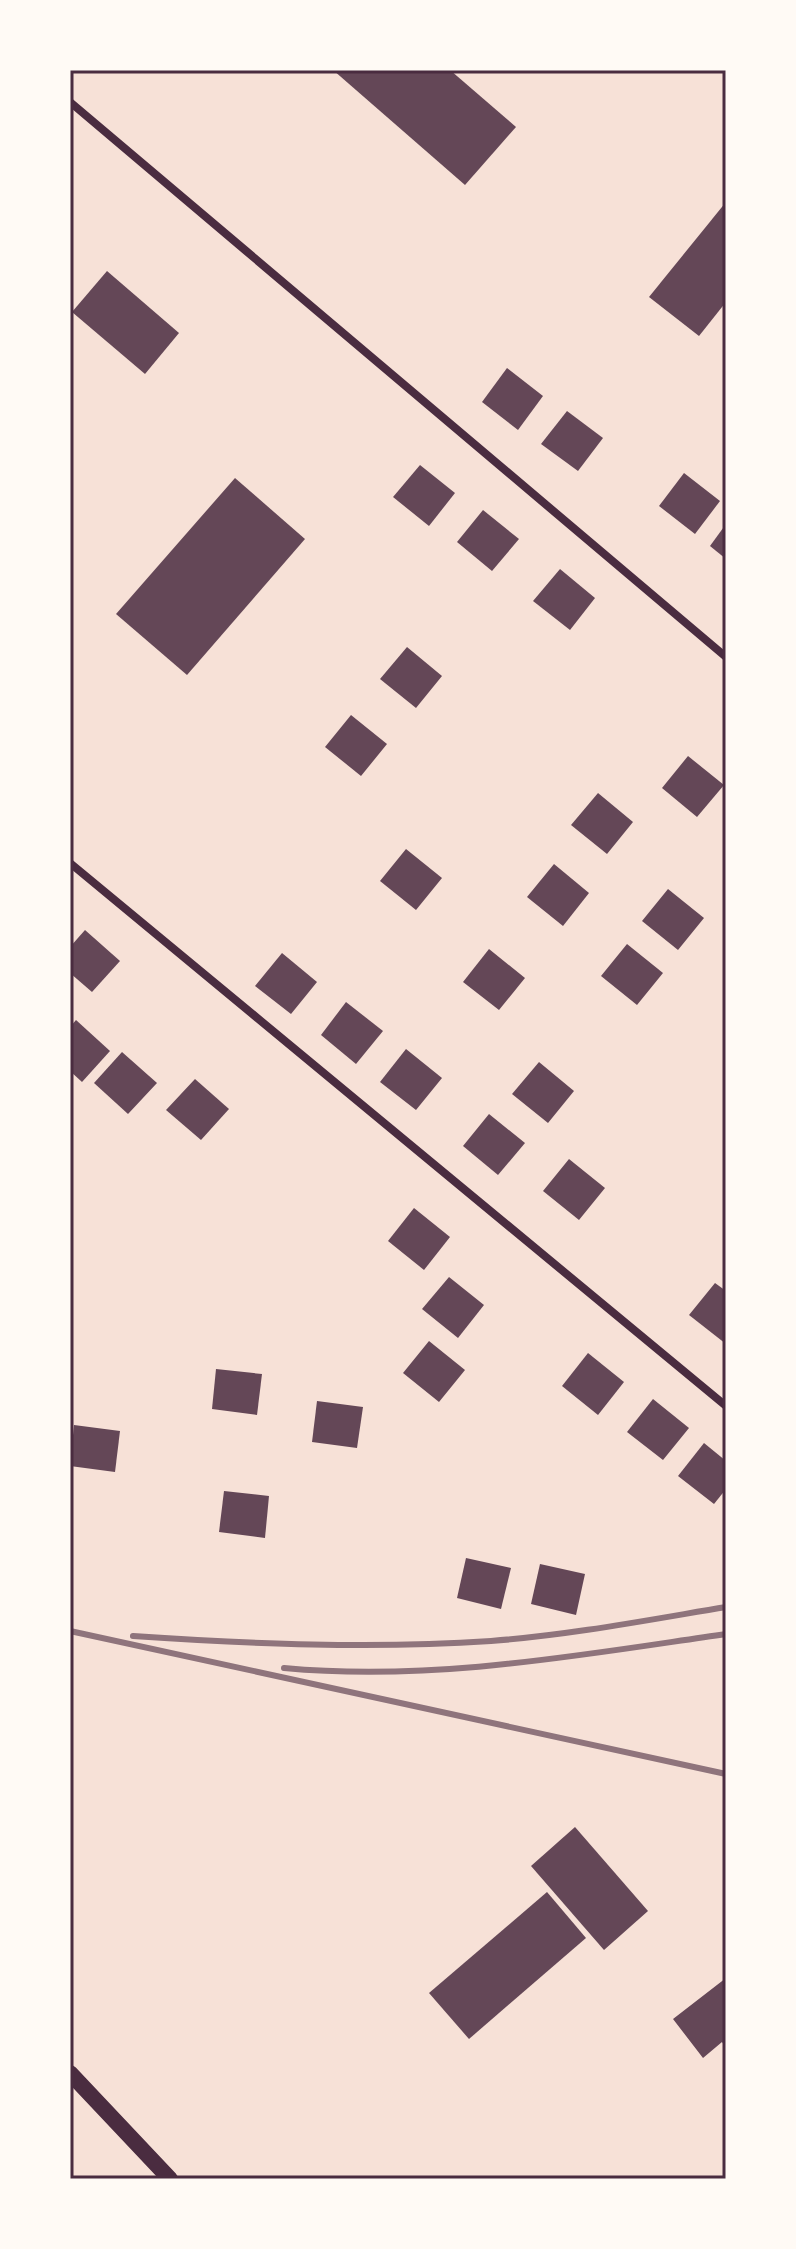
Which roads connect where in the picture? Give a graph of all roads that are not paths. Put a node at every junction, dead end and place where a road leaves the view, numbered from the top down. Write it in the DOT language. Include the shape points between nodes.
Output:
graph roads {
  1 [pos="70,102"];
  2 [pos="726,657"];
  3 [pos="70,863"];
  4 [pos="726,1406"];
  5 [pos="70,2073"];
  6 [pos="170,2179"];
  1 -- 2 [label="street"];
  3 -- 4 [label="street"];
  5 -- 6 [label="main road"];
}
